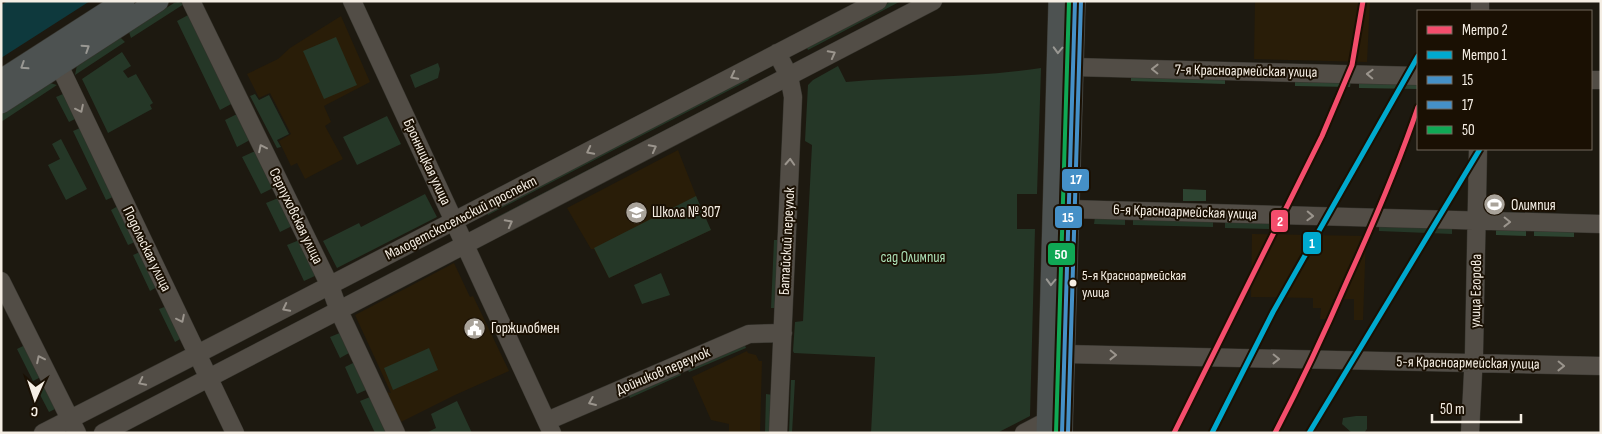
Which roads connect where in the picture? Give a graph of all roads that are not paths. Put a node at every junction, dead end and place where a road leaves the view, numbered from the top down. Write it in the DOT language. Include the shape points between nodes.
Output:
graph roads {
  1 [pos="124,1"];
  2 [pos="158,1"];
  3 [pos="190,1"];
  4 [pos="352,1"];
  5 [pos="878,1"];
  6 [pos="933,1"];
  7 [pos="1059,1"];
  8 [pos="1075,1"];
  9 [pos="777,53"];
  10 [pos="59,65"];
  11 [pos="1073,67"];
  12 [pos="789,76"];
  13 [pos="1417,76"];
  14 [pos="1,80"];
  15 [pos="1,103"];
  16 [pos="1478,150"];
  17 [pos="1069,208"];
  18 [pos="455,221"];
  19 [pos="1476,221"];
  20 [pos="1601,224"];
  21 [pos="466,245"];
  22 [pos="1,281"];
  23 [pos="330,286"];
  24 [pos="339,311"];
  25 [pos="783,333"];
  26 [pos="198,354"];
  27 [pos="1064,354"];
  28 [pos="1474,364"];
  29 [pos="1601,366"];
  30 [pos="209,378"];
  31 [pos="73,426"];
  32 [pos="549,427"];
  33 [pos="1052,429"];
  34 [pos="43,433"];
  35 [pos="103,433"];
  36 [pos="235,433"];
  37 [pos="396,433"];
  38 [pos="778,433"];
  39 [pos="1024,433"];
  40 [pos="1470,433"];
  1 -- 14 [label="main road, one-way"];
  10 -- 2 [label="main road, one-way"];
  23 -- 3 [label="street, Серпуховская улица, one-way"];
  4 -- 18 [label="street, Бронницкая улица"];
  5 -- 9 [label="street, Малодетскосельский проспект"];
  12 -- 6 [label="street, Малодетскосельский проспект, one-way"];
  7 -- 33 [label="main road, one-way"];
  8 -- 11 [label="main road"];
  9 -- 12 [label="street, Батайский переулок"];
  9 -- 18 [label="street, Малодетскосельский проспект, one-way"];
  10 -- 15 [label="main road"];
  10 -- 26 [label="street, Подольская улица, one-way"];
  13 -- 11 [label="street, 7-я Красноармейская улица, one-way"];
  11 -- 17 [label="main road"];
  21 -- 12 [label="street, Малодетскосельский проспект, one-way"];
  25 -- 12 [label="street, Батайский переулок, one-way" via="794,96"];
  16 -- 19 [label="street, улица Егорова"];
  17 -- 19 [label="street, 6-я Красноармейская улица, one-way"];
  17 -- 27 [label="main road"];
  18 -- 21 [label="street, Бронницкая улица"];
  18 -- 23 [label="street, Малодетскосельский проспект"];
  19 -- 20 [label="street, 6-я Красноармейская улица, one-way"];
  19 -- 28 [label="street, улица Егорова"];
  21 -- 24 [label="street, Малодетскосельский проспект"];
  21 -- 32 [label="street, Бронницкая улица"];
  31 -- 22 [label="street, one-way"];
  23 -- 24 [label="street, Серпуховская улица"];
  23 -- 26 [label="street, Малодетскосельский проспект, one-way"];
  24 -- 30 [label="street, Малодетскосельский проспект"];
  24 -- 37 [label="street, Серпуховская улица"];
  25 -- 32 [label="street, Дойников переулок, one-way" via="749,334"];
  25 -- 38 [label="street, Батайский переулок"];
  26 -- 30 [label="street, Подольская улица"];
  26 -- 31 [label="street, Малодетскосельский проспект, one-way"];
  27 -- 28 [label="street, 5-я Красноармейская улица, one-way"];
  27 -- 33 [label="main road"];
  28 -- 29 [label="street, 5-я Красноармейская улица, one-way"];
  28 -- 40 [label="street, улица Егорова"];
  30 -- 35 [label="street, Малодетскосельский проспект"];
  30 -- 36 [label="street, Подольская улица"];
  31 -- 34 [label="street, Малодетскосельский проспект"];
  33 -- 39 [label="street"];
}
